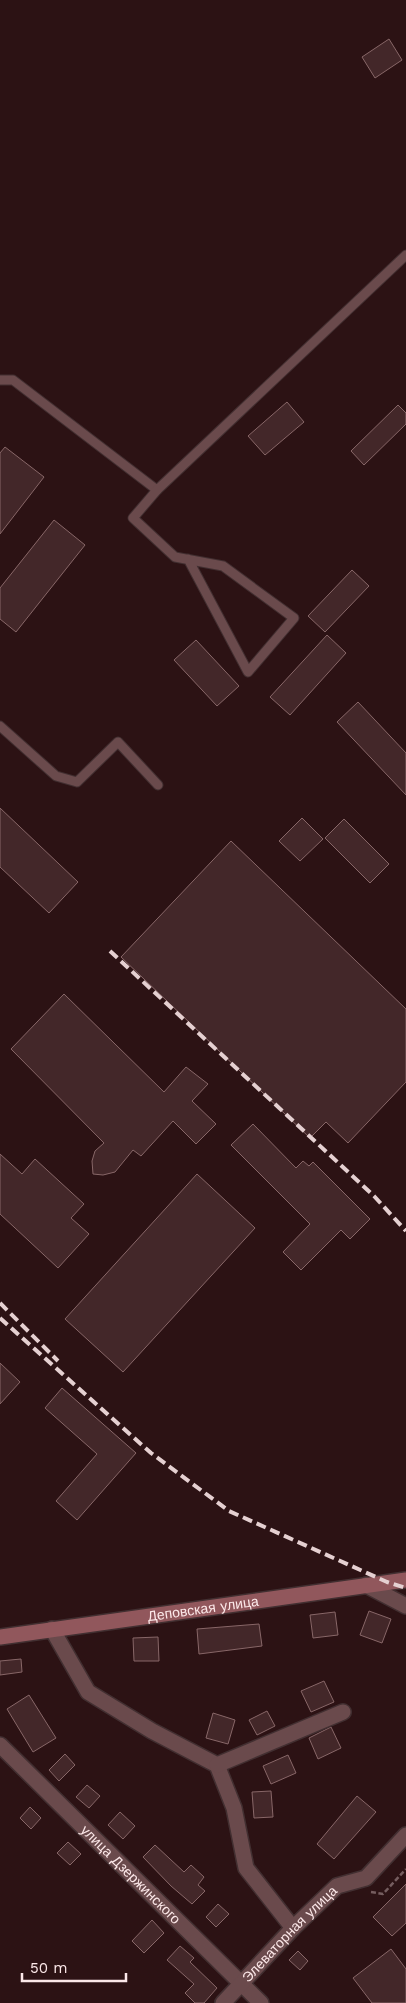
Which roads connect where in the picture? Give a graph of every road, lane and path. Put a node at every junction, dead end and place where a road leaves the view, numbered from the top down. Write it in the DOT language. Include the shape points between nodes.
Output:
graph roads {
  1 [pos="406,255"];
  2 [pos="0,380"];
  3 [pos="158,490"];
  4 [pos="188,559"];
  5 [pos="0,726"];
  6 [pos="158,785"];
  7 [pos="406,1580"];
  8 [pos="366,1585"];
  9 [pos="406,1606"];
  10 [pos="52,1630"];
  11 [pos="0,1637"];
  12 [pos="343,1712"];
  13 [pos="0,1745"];
  14 [pos="217,1765"];
  15 [pos="406,1834"];
  16 [pos="293,1928"];
  17 [pos="241,1984"];
  18 [pos="223,2003"];
  19 [pos="260,2003"];
  1 -- 3 [label="lane"];
  2 -- 3 [label="lane" via="13,380"];
  3 -- 4 [label="lane" via="133,518 175,557"];
  4 -- 4 [label="lane" via="223,566 294,618 248,672"];
  5 -- 6 [label="lane" via="56,776 77,782 118,742"];
  7 -- 8 [label="street, Деповская улица"];
  8 -- 9 [label="street"];
  8 -- 10 [label="street, Деповская улица"];
  10 -- 11 [label="street, Деповская улица"];
  10 -- 14 [label="street" via="88,1692"];
  12 -- 14 [label="street"];
  13 -- 17 [label="street, улица Дзержинского"];
  14 -- 16 [label="street" via="234,1808 246,1868"];
  15 -- 16 [label="street, Элеваторная улица" via="366,1878 337,1886"];
  16 -- 17 [label="street, Элеваторная улица"];
  17 -- 18 [label="street, Элеваторная улица"];
  17 -- 19 [label="street, улица Дзержинского"];
}
